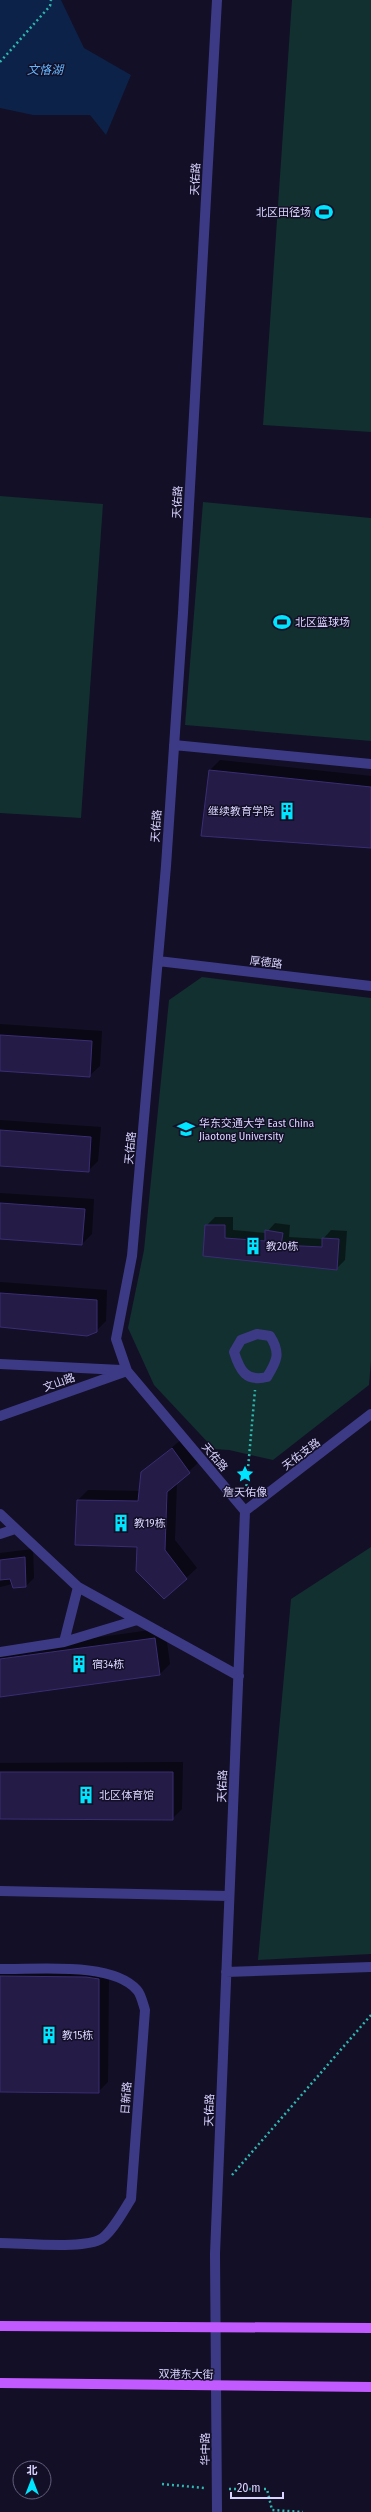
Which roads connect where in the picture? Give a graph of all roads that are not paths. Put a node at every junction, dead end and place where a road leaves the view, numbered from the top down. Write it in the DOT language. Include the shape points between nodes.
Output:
graph roads {
  1 [pos="217,0"];
  2 [pos="174,745"];
  3 [pos="371,764"];
  4 [pos="158,961"];
  5 [pos="371,986"];
  6 [pos="0,1364"];
  7 [pos="127,1371"];
  8 [pos="255,1380"];
  9 [pos="371,1414"];
  10 [pos="0,1416"];
  11 [pos="245,1511"];
  12 [pos="0,1514"];
  13 [pos="15,1529"];
  14 [pos="0,1534"];
  15 [pos="78,1587"];
  16 [pos="138,1620"];
  17 [pos="64,1642"];
  18 [pos="0,1652"];
  19 [pos="239,1676"];
  20 [pos="0,1891"];
  21 [pos="230,1896"];
  22 [pos="371,1967"];
  23 [pos="0,1969"];
  24 [pos="226,1972"];
  25 [pos="0,2243"];
  26 [pos="0,2326"];
  27 [pos="216,2328"];
  28 [pos="371,2328"];
  29 [pos="0,2383"];
  30 [pos="217,2386"];
  31 [pos="371,2386"];
  32 [pos="217,2512"];
  1 -- 2 [label="street, 天佑路"];
  2 -- 3 [label="street"];
  2 -- 4 [label="street, 天佑路"];
  4 -- 5 [label="street, 厚德路"];
  4 -- 7 [label="street, 天佑路" via="132,1256 116,1339"];
  6 -- 7 [label="street"];
  7 -- 10 [label="street, 文山路"];
  7 -- 11 [label="street, 天佑路"];
  8 -- 8 [label="street" via="267,1377 276,1364 278,1347 270,1336 257,1334 241,1340 234,1352 238,1365 245,1375"];
  9 -- 11 [label="street, 天佑支路"];
  11 -- 19 [label="street, 天佑路"];
  12 -- 13 [label="street"];
  13 -- 14 [label="street"];
  13 -- 15 [label="street"];
  15 -- 16 [label="street"];
  15 -- 17 [label="street"];
  16 -- 17 [label="street"];
  16 -- 19 [label="street"];
  17 -- 18 [label="street"];
  19 -- 21 [label="street, 天佑路"];
  20 -- 21 [label="street"];
  21 -- 24 [label="street, 天佑路"];
  22 -- 24 [label="street"];
  23 -- 25 [label="street, 日新路" via="95,1971 118,1977 138,1990 145,2010 131,2199 116,2223 99,2240 70,2244"];
  24 -- 27 [label="street, 天佑路" via="215,2254"];
  26 -- 27 [label="main road"];
  27 -- 28 [label="main road"];
  27 -- 30 [label="street, 华中路"];
  29 -- 30 [label="main road, 双港东大街"];
  30 -- 31 [label="main road, 双港东大街"];
  30 -- 32 [label="street, 华中路"];
}
